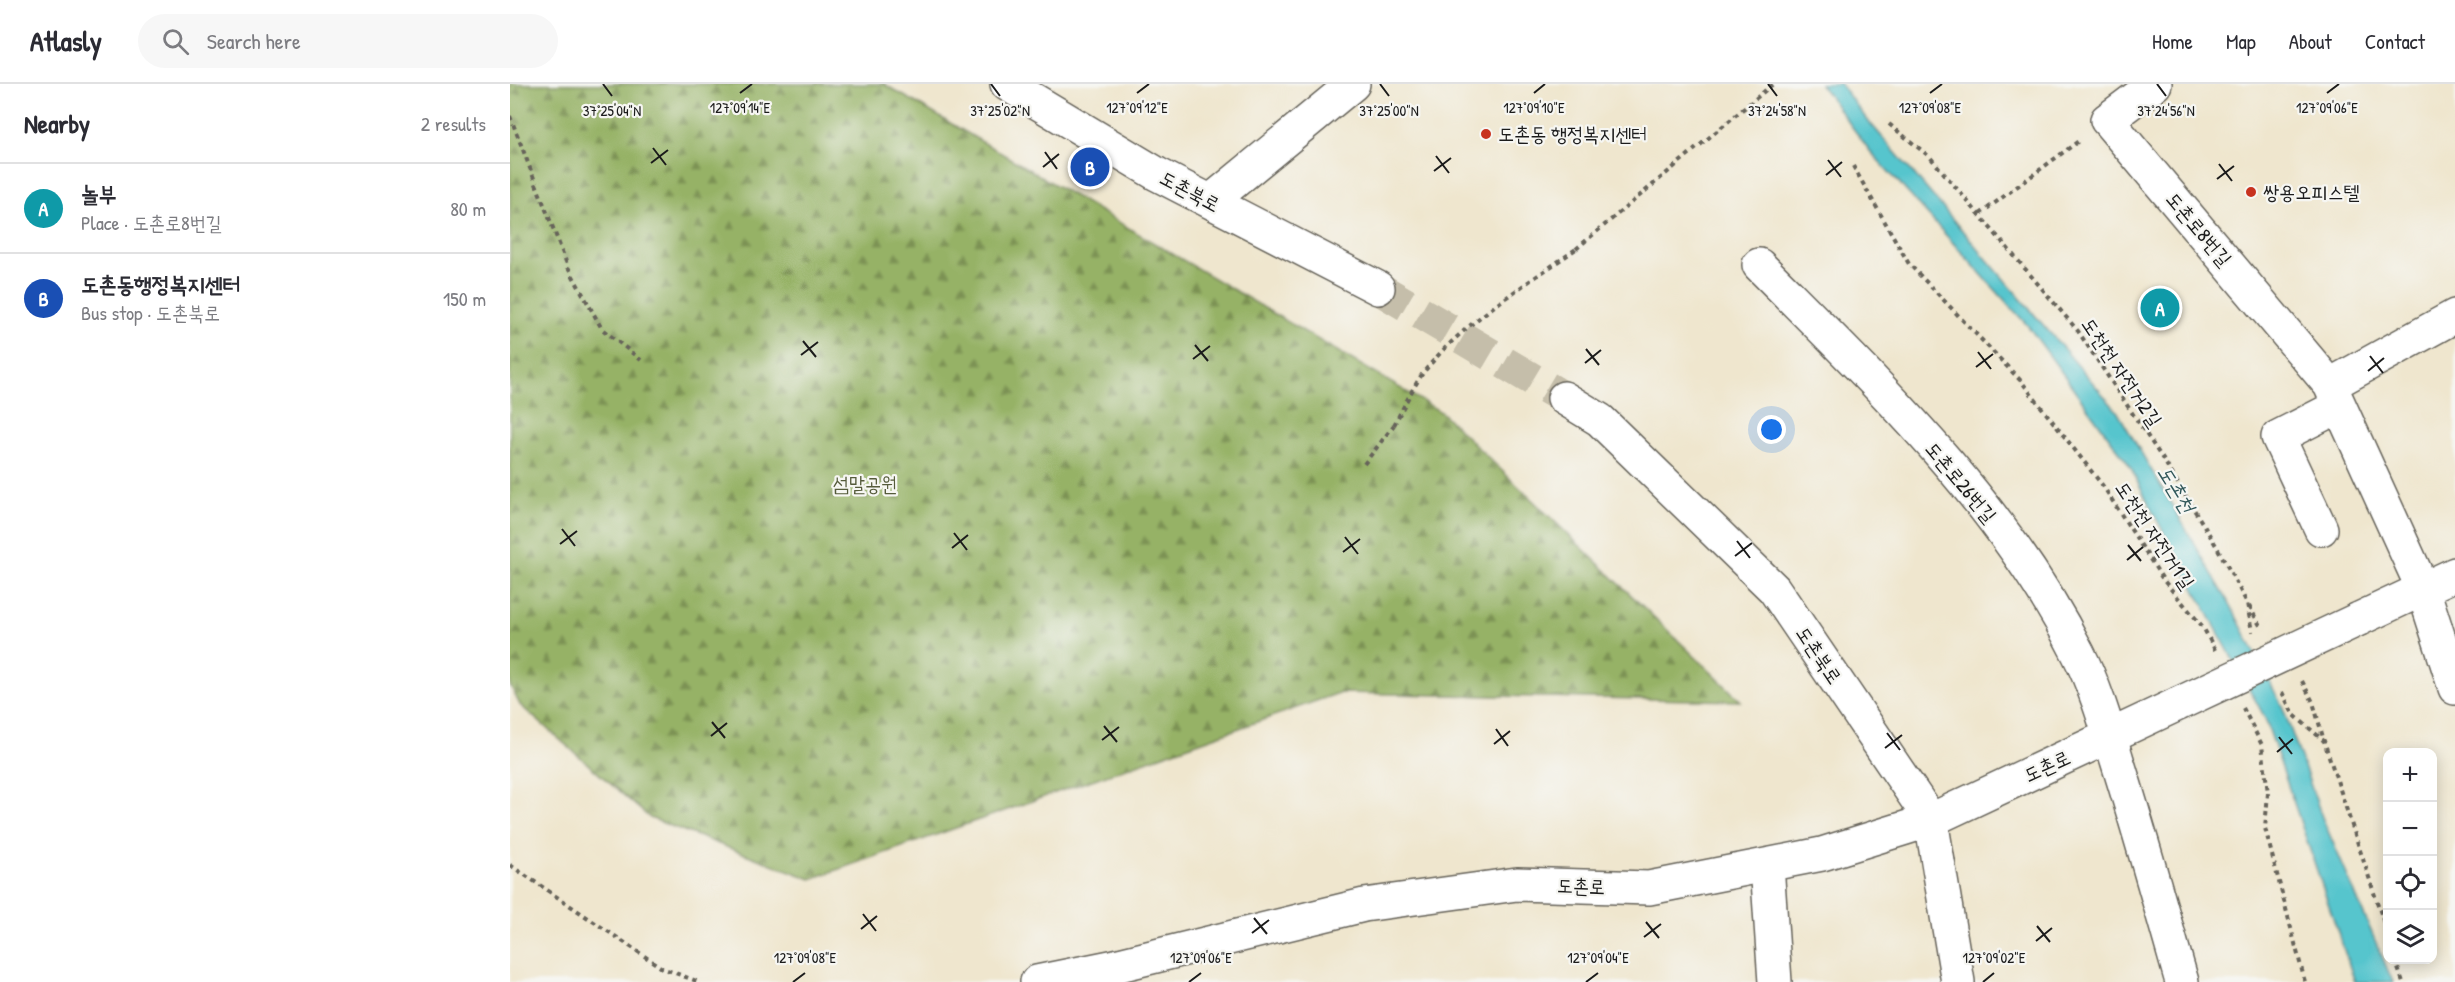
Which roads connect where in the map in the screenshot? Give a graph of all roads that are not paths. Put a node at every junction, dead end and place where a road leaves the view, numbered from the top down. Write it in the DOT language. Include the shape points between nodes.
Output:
graph roads {
  1 [pos="1007,84"];
  2 [pos="1353,84"];
  3 [pos="2155,84"];
  4 [pos="1320,94"];
  5 [pos="1211,201"];
  6 [pos="1759,265"];
  7 [pos="1378,288"];
  8 [pos="2455,316"];
  9 [pos="2335,395"];
  10 [pos="1564,398"];
  11 [pos="2321,529"];
  12 [pos="2455,574"];
  13 [pos="2423,589"];
  14 [pos="2455,688"];
  15 [pos="2109,736"];
  16 [pos="1931,820"];
  17 [pos="1767,865"];
  18 [pos="1037,982"];
  19 [pos="1775,982"];
  20 [pos="1958,982"];
  21 [pos="2182,982"];
  1 -- 5 [label="street, 도촌북로" via="1157,174"];
  2 -- 4 [label="street"];
  3 -- 9 [label="street, 도촌로8번길" via="2107,120"];
  4 -- 5 [label="street"];
  5 -- 7 [label="street, 도촌북로"];
  6 -- 15 [label="street, 도촌로26번길" via="1960,476 2038,580 2079,655"];
  8 -- 9 [label="street"];
  9 -- 11 [label="street" via="2278,437"];
  9 -- 13 [label="street, 도촌로8번길"];
  10 -- 16 [label="street, 도촌북로" via="1600,420 1774,589"];
  12 -- 13 [label="street"];
  13 -- 14 [label="street, 도촌로8번길"];
  13 -- 15 [label="street, 도촌로, bridge" via="2360,619 2282,667 2178,704"];
  15 -- 16 [label="street, 도촌로"];
  15 -- 21 [label="street"];
  16 -- 17 [label="street, 도촌로" via="1822,855"];
  16 -- 20 [label="street, 도촌북로"];
  17 -- 18 [label="street, 도촌로" via="1649,888 1517,884 1364,905"];
  17 -- 19 [label="street"];
}
